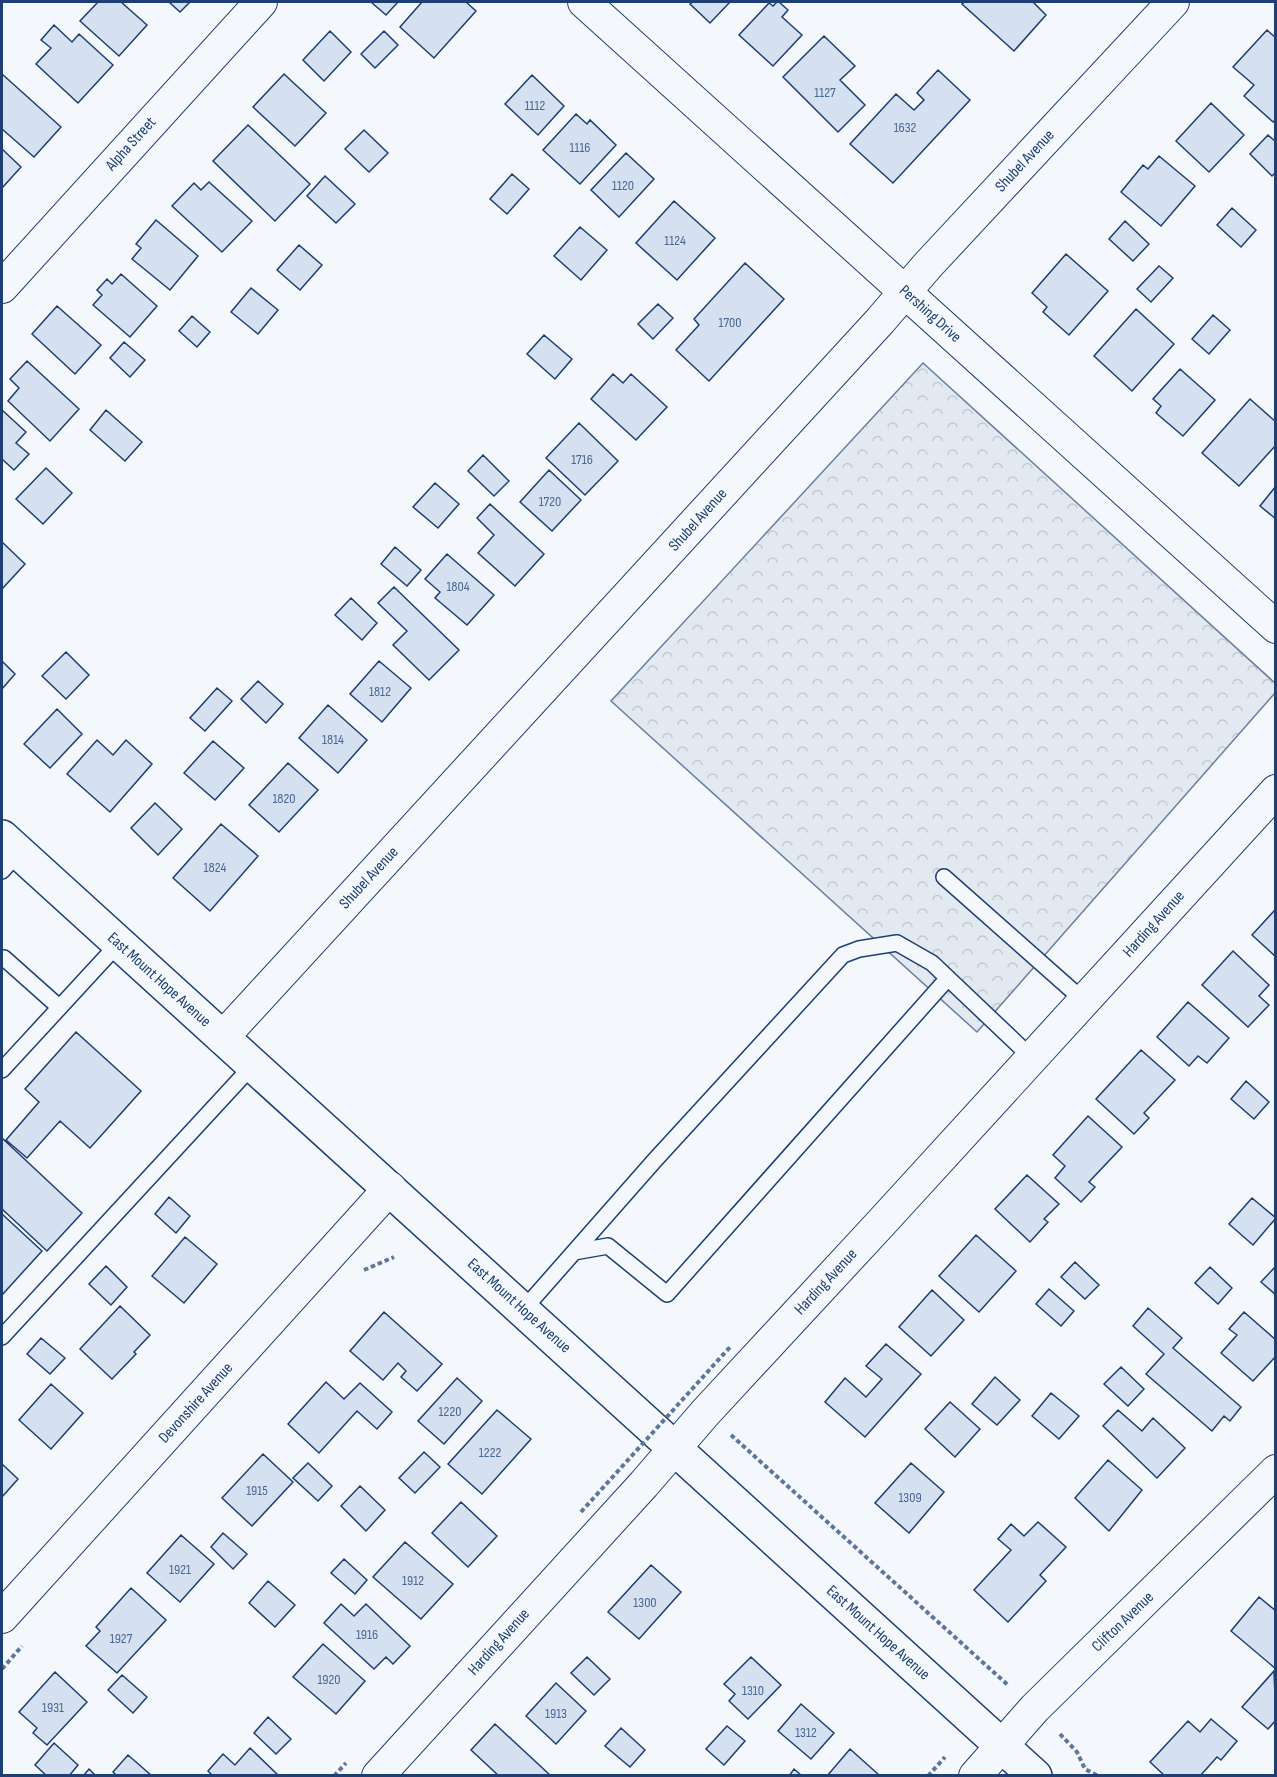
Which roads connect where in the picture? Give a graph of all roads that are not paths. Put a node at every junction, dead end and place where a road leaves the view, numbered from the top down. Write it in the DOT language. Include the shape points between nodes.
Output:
graph roads {
  1 [pos="261,2"];
  2 [pos="584,2"];
  3 [pos="1173,2"];
  4 [pos="2,287"];
  5 [pos="905,292"];
  6 [pos="1275,627"];
  7 [pos="1275,791"];
  8 [pos="7,854"];
  9 [pos="944,877"];
  10 [pos="118,943"];
  11 [pos="2,960"];
  12 [pos="948,978"];
  13 [pos="1084,1001"];
  14 [pos="59,1007"];
  15 [pos="222,1038"];
  16 [pos="1032,1058"];
  17 [pos="253,1065"];
  18 [pos="2,1070"];
  19 [pos="390,1188"];
  20 [pos="574,1252"];
  21 [pos="523,1310"];
  22 [pos="2,1337"];
  23 [pos="675,1448"];
  24 [pos="1275,1471"];
  25 [pos="2,1617"];
  26 [pos="1002,1745"];
  27 [pos="378,1776"];
  28 [pos="975,1776"];
  29 [pos="1035,1776"];
  1 -- 4 [label="street, Alpha Street"];
  2 -- 5 [label="street, Pershing Drive"];
  3 -- 5 [label="street, Shubel Avenue"];
  5 -- 6 [label="street, Pershing Drive"];
  5 -- 15 [label="street, Shubel Avenue"];
  7 -- 13 [label="street, Harding Avenue"];
  8 -- 10 [label="street, East Mount Hope Avenue"];
  9 -- 13 [label="lane"];
  10 -- 14 [label="lane"];
  10 -- 15 [label="street, East Mount Hope Avenue"];
  11 -- 14 [label="lane"];
  12 -- 16 [label="lane"];
  12 -- 20 [label="lane" via="932,963 897,943 843,955"];
  12 -- 20 [label="lane" via="667,1294 608,1246"];
  13 -- 16 [label="street, Harding Avenue"];
  14 -- 18 [label="lane"];
  15 -- 17 [label="street, East Mount Hope Avenue"];
  16 -- 23 [label="street, Harding Avenue"];
  17 -- 19 [label="street, East Mount Hope Avenue"];
  17 -- 22 [label="lane"];
  19 -- 21 [label="street, East Mount Hope Avenue"];
  19 -- 25 [label="street, Devonshire Avenue"];
  20 -- 21 [label="lane"];
  21 -- 23 [label="street, East Mount Hope Avenue"];
  23 -- 26 [label="street, East Mount Hope Avenue"];
  23 -- 27 [label="street, Harding Avenue"];
  24 -- 26 [label="street, Clifton Avenue"];
  26 -- 28 [label="street, Clifton Avenue"];
  26 -- 29 [label="street, East Mount Hope Avenue"];
}
